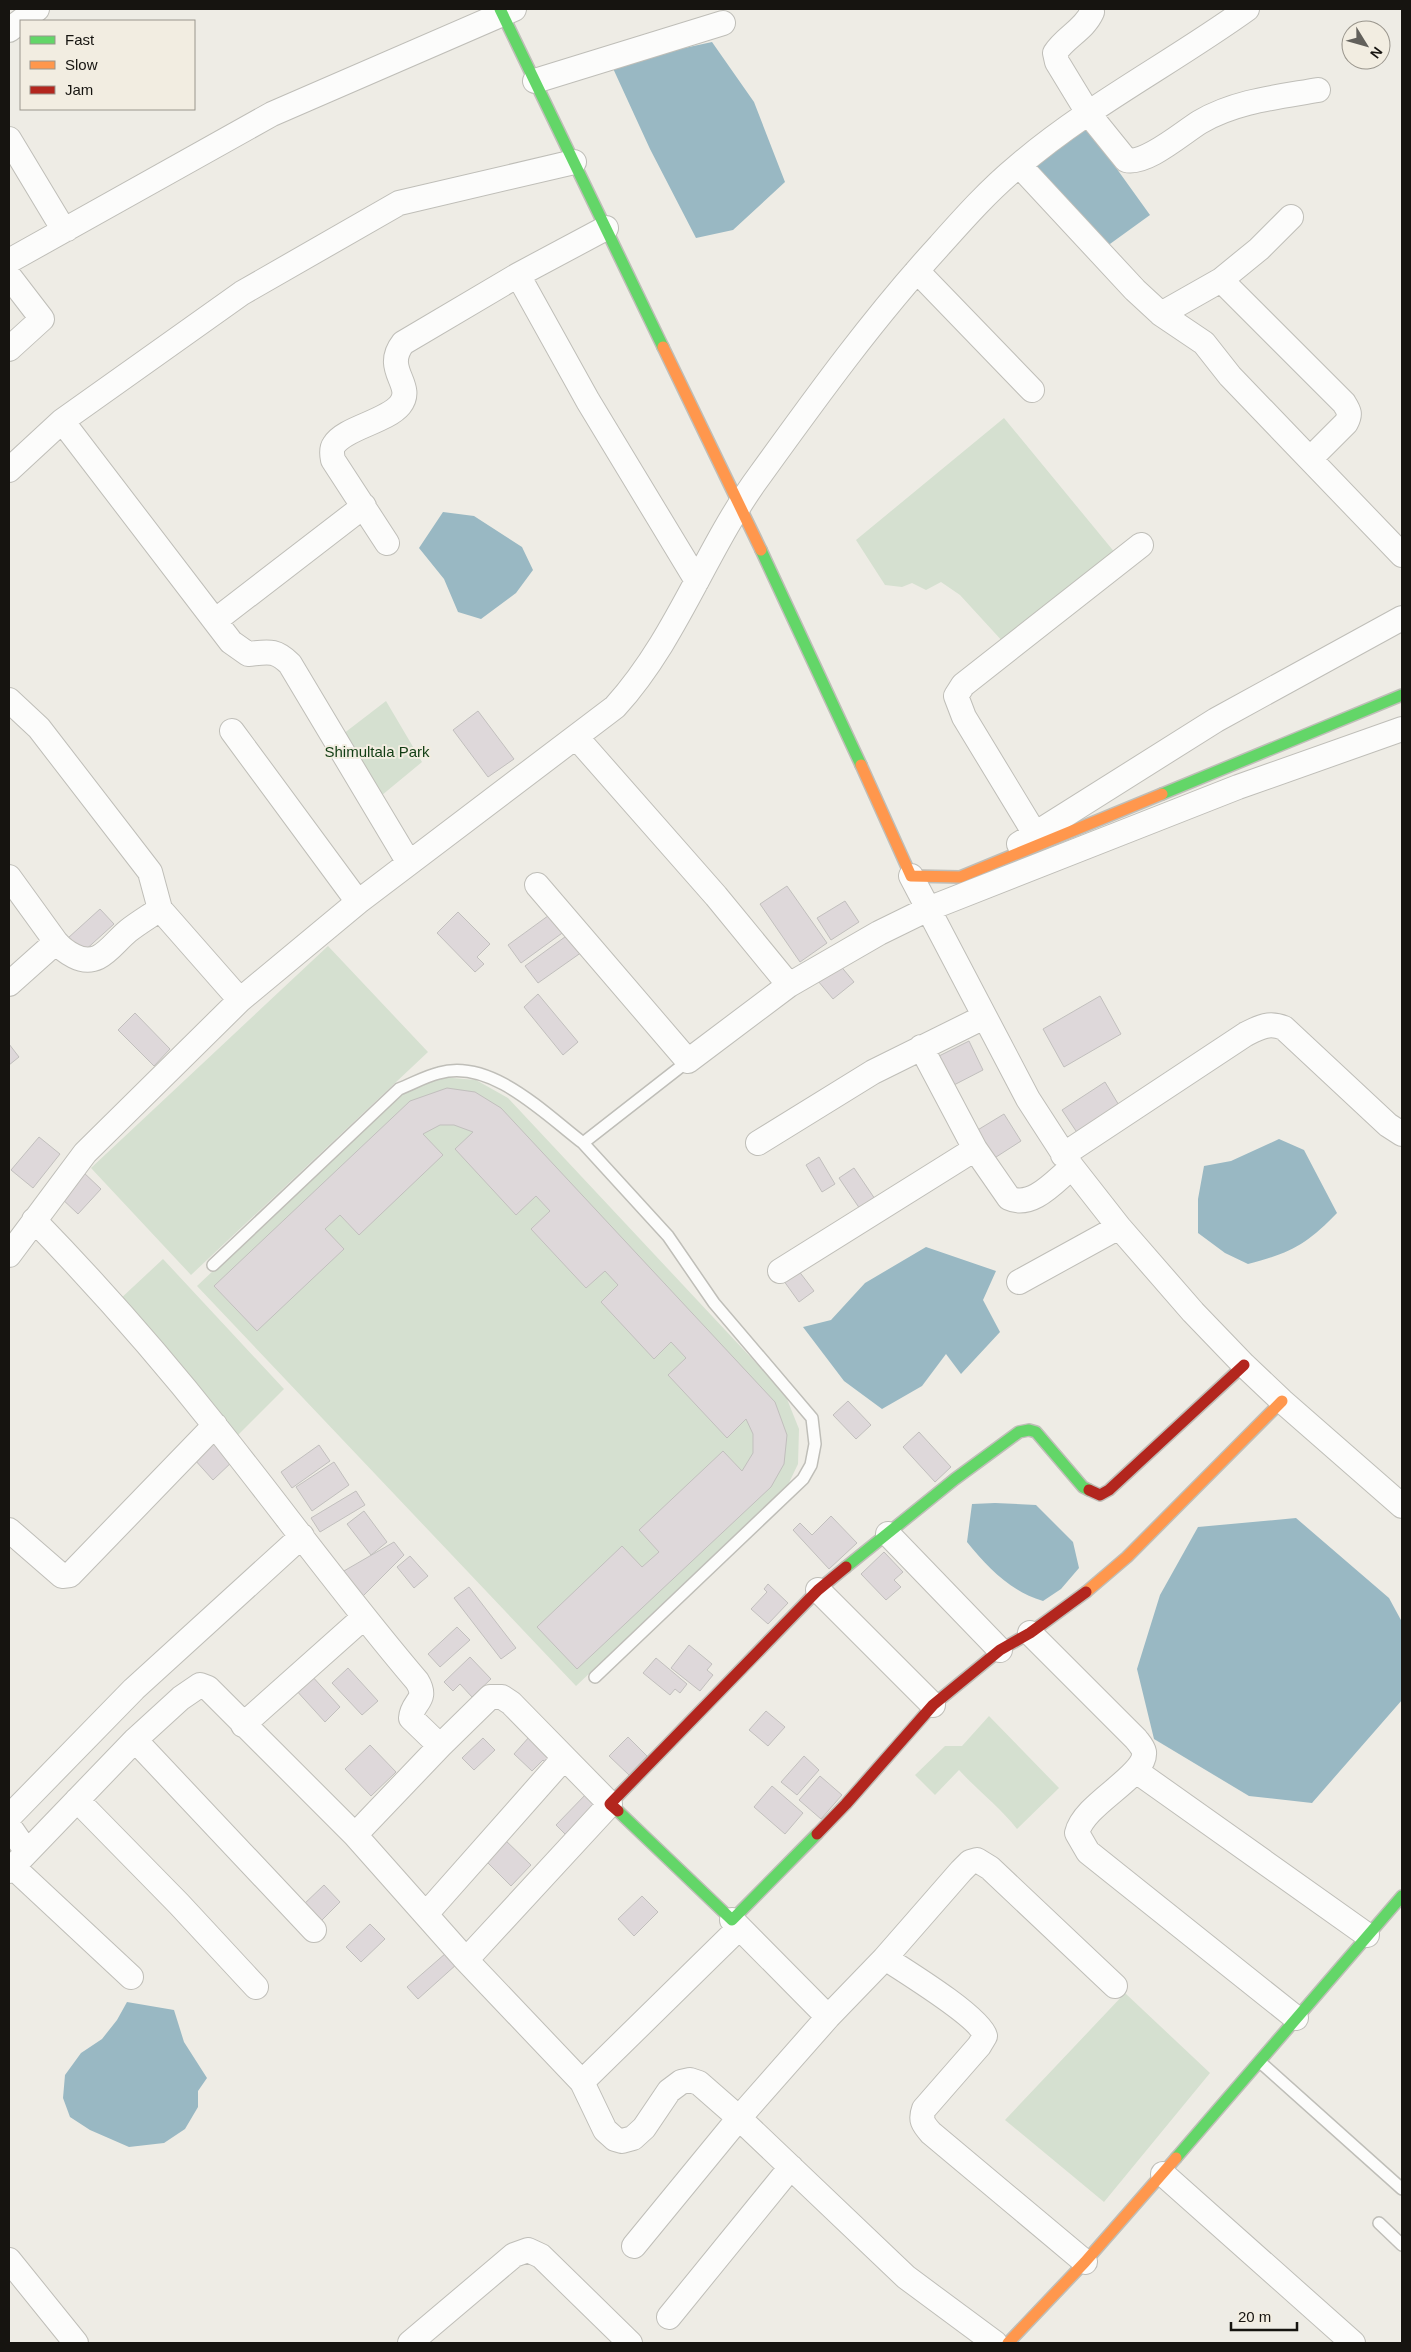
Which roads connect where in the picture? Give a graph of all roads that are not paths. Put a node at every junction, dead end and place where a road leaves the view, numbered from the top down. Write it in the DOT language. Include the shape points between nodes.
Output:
graph roads {
  1 [pos="36,9"];
  2 [pos="1091,9"];
  3 [pos="1247,9"];
  4 [pos="506,10"];
  5 [pos="22,20"];
  6 [pos="20,21"];
  7 [pos="723,23"];
  8 [pos="9,30"];
  9 [pos="535,81"];
  10 [pos="1318,90"];
  11 [pos="1088,114"];
  12 [pos="9,139"];
  13 [pos="574,162"];
  14 [pos="1019,165"];
  15 [pos="1291,217"];
  16 [pos="606,228"];
  17 [pos="67,229"];
  18 [pos="9,261"];
  19 [pos="917,270"];
  20 [pos="518,275"];
  21 [pos="9,276"];
  22 [pos="1221,280"];
  23 [pos="1161,314"];
  24 [pos="9,349"];
  25 [pos="1032,390"];
  26 [pos="62,422"];
  27 [pos="1310,459"];
  28 [pos="9,470"];
  29 [pos="738,504"];
  30 [pos="364,506"];
  31 [pos="387,543"];
  32 [pos="1141,544"];
  33 [pos="1402,556"];
  34 [pos="697,581"];
  35 [pos="1402,618"];
  36 [pos="216,620"];
  37 [pos="1402,695"];
  38 [pos="9,700"];
  39 [pos="1402,729"];
  40 [pos="232,731"];
  41 [pos="577,738"];
  42 [pos="1035,834"];
  43 [pos="409,862"];
  44 [pos="977,870"];
  45 [pos="911,876"];
  46 [pos="9,877"];
  47 [pos="537,885"];
  48 [pos="358,902"];
  49 [pos="160,909"];
  50 [pos="928,909"];
  51 [pos="56,942"];
  52 [pos="9,984"];
  53 [pos="789,985"];
  54 [pos="240,1000"];
  55 [pos="984,1017"];
  56 [pos="921,1047"];
  57 [pos="688,1060"];
  58 [pos="1402,1134"];
  59 [pos="583,1143"];
  60 [pos="758,1143"];
  61 [pos="975,1149"];
  62 [pos="1068,1161"];
  63 [pos="34,1220"];
  64 [pos="1120,1227"];
  65 [pos="9,1255"];
  66 [pos="213,1265"];
  67 [pos="780,1271"];
  68 [pos="1019,1282"];
  69 [pos="1244,1365"];
  70 [pos="1282,1402"];
  71 [pos="215,1425"];
  72 [pos="1398,1495"];
  73 [pos="9,1530"];
  74 [pos="888,1534"];
  75 [pos="302,1536"];
  76 [pos="818,1590"];
  77 [pos="363,1618"];
  78 [pos="1030,1633"];
  79 [pos="1000,1650"];
  80 [pos="595,1677"];
  81 [pos="933,1704"];
  82 [pos="243,1725"];
  83 [pos="135,1740"];
  84 [pos="440,1746"];
  85 [pos="564,1758"];
  86 [pos="1136,1771"];
  87 [pos="77,1800"];
  88 [pos="610,1804"];
  89 [pos="9,1817"];
  90 [pos="9,1826"];
  91 [pos="355,1835"];
  92 [pos="16,1863"];
  93 [pos="1402,1896"];
  94 [pos="426,1914"];
  95 [pos="735,1924"];
  96 [pos="314,1930"];
  97 [pos="1367,1935"];
  98 [pos="885,1958"];
  99 [pos="466,1960"];
  100 [pos="131,1977"];
  101 [pos="1116,1986"];
  102 [pos="256,1987"];
  103 [pos="828,2017"];
  104 [pos="1296,2018"];
  105 [pos="1260,2062"];
  106 [pos="582,2082"];
  107 [pos="739,2118"];
  108 [pos="791,2167"];
  109 [pos="1163,2174"];
  110 [pos="1402,2189"];
  111 [pos="1378,2223"];
  112 [pos="1402,2245"];
  113 [pos="634,2246"];
  114 [pos="9,2260"];
  115 [pos="1085,2262"];
  116 [pos="669,2317"];
  117 [pos="76,2343"];
  118 [pos="410,2343"];
  119 [pos="630,2343"];
  120 [pos="995,2343"];
  121 [pos="1008,2343"];
  122 [pos="1353,2343"];
  1 -- 5 [label="street"];
  2 -- 11 [label="street" via="1088,21 1055,53 1057,62"];
  3 -- 11 [label="street"];
  4 -- 9 [label="street"];
  4 -- 17 [label="street" via="272,114"];
  6 -- 8 [label="street"];
  7 -- 9 [label="street"];
  9 -- 13 [label="street"];
  10 -- 11 [label="street" via="1226,110 1133,162 1126,160"];
  11 -- 14 [label="street"];
  12 -- 17 [label="street" via="59,222"];
  13 -- 16 [label="street"];
  13 -- 26 [label="street" via="399,202 242,293"];
  14 -- 19 [label="street" via="984,196"];
  14 -- 23 [label="street"];
  15 -- 22 [label="street"];
  16 -- 20 [label="street"];
  16 -- 29 [label="street"];
  17 -- 18 [label="street"];
  19 -- 25 [label="street"];
  19 -- 29 [label="street" via="849,352"];
  20 -- 30 [label="street" via="403,344 396,352 394,362 403,387 404,397 400,404 390,413 343,436 334,444 333,460"];
  20 -- 34 [label="street" via="588,401"];
  21 -- 24 [label="street" via="42,319"];
  22 -- 23 [label="street"];
  22 -- 27 [label="street" via="1349,411 1346,423"];
  23 -- 27 [label="street" via="1204,343 1230,376"];
  26 -- 28 [label="street"];
  26 -- 36 [label="street"];
  27 -- 33 [label="street"];
  29 -- 34 [label="street"];
  29 -- 45 [label="street"];
  30 -- 31 [label="street"];
  30 -- 36 [label="street"];
  32 -- 42 [label="street" via="963,685 956,696 964,717"];
  34 -- 41 [label="street" via="655,654 628,693"];
  35 -- 42 [label="street" via="1216,720"];
  36 -- 43 [label="street" via="238,648 248,654 273,652 290,664"];
  37 -- 44 [label="street"];
  38 -- 49 [label="street" via="40,728 150,872"];
  39 -- 50 [label="street" via="1238,787"];
  40 -- 48 [label="street"];
  41 -- 43 [label="street"];
  41 -- 53 [label="street" via="710,889"];
  42 -- 44 [label="street"];
  43 -- 48 [label="street"];
  44 -- 45 [label="street" via="960,877"];
  45 -- 50 [label="street"];
  46 -- 51 [label="street"];
  47 -- 57 [label="street"];
  48 -- 54 [label="street"];
  49 -- 51 [label="street" via="128,931 98,959 78,958 63,951"];
  49 -- 54 [label="street"];
  50 -- 53 [label="street"];
  50 -- 55 [label="street"];
  51 -- 52 [label="street"];
  53 -- 57 [label="street"];
  54 -- 63 [label="street" via="85,1153"];
  55 -- 56 [label="street"];
  55 -- 62 [label="street" via="1028,1099"];
  56 -- 60 [label="street" via="873,1072"];
  56 -- 61 [label="street"];
  57 -- 59 [label="lane"];
  58 -- 62 [label="street" via="1284,1028 1274,1024 1262,1025 1246,1034"];
  59 -- 66 [label="lane" via="504,1084 461,1070 439,1073 399,1089"];
  59 -- 80 [label="lane" via="668,1236 714,1303 812,1418 815,1444 811,1465 803,1479"];
  61 -- 62 [label="street" via="1008,1198 1016,1201 1034,1197"];
  61 -- 67 [label="street"];
  62 -- 64 [label="street"];
  63 -- 65 [label="street"];
  63 -- 71 [label="street" via="88,1276"];
  64 -- 68 [label="street"];
  64 -- 69 [label="street" via="1193,1312"];
  69 -- 70 [label="street"];
  69 -- 74 [label="street" via="1100,1495 1083,1487 1042,1438 1029,1430 1019,1432 962,1474"];
  70 -- 72 [label="street"];
  70 -- 78 [label="street" via="1128,1556 1072,1604"];
  71 -- 73 [label="street" via="70,1575 62,1576 55,1571"];
  71 -- 75 [label="street"];
  74 -- 76 [label="street"];
  74 -- 79 [label="street"];
  75 -- 77 [label="street"];
  75 -- 89 [label="street" via="134,1690"];
  76 -- 81 [label="street"];
  76 -- 88 [label="street"];
  77 -- 82 [label="street"];
  77 -- 84 [label="street" via="421,1688 422,1696 411,1718"];
  78 -- 79 [label="street"];
  78 -- 86 [label="street" via="1142,1746 1143,1759"];
  79 -- 81 [label="street"];
  81 -- 95 [label="street"];
  82 -- 83 [label="street" via="214,1692 200,1685"];
  82 -- 91 [label="street"];
  83 -- 87 [label="street"];
  83 -- 96 [label="street"];
  84 -- 85 [label="street" via="480,1705 490,1698 502,1697"];
  84 -- 91 [label="street"];
  85 -- 88 [label="street"];
  85 -- 94 [label="street"];
  86 -- 97 [label="street"];
  86 -- 104 [label="street" via="1084,1816 1076,1833 1080,1842 1088,1852"];
  87 -- 92 [label="street"];
  87 -- 102 [label="street"];
  88 -- 95 [label="street"];
  88 -- 99 [label="street"];
  90 -- 92 [label="street"];
  91 -- 94 [label="street"];
  92 -- 100 [label="street"];
  93 -- 97 [label="street"];
  94 -- 99 [label="street"];
  95 -- 103 [label="street"];
  95 -- 106 [label="street"];
  97 -- 104 [label="street"];
  98 -- 101 [label="street" via="961,1871 977,1860 990,1868"];
  98 -- 103 [label="street"];
  98 -- 115 [label="street" via="962,2011 979,2025 985,2036 924,2109 921,2116 923,2124"];
  99 -- 106 [label="street"];
  103 -- 107 [label="street"];
  104 -- 105 [label="street"];
  105 -- 109 [label="street"];
  105 -- 110 [label="lane"];
  106 -- 107 [label="street" via="606,2130 622,2141 633,2138 644,2128 669,2091 690,2080 699,2083"];
  107 -- 108 [label="street"];
  107 -- 113 [label="street"];
  108 -- 116 [label="street"];
  108 -- 120 [label="street" via="906,2277"];
  109 -- 115 [label="street"];
  109 -- 122 [label="street"];
  111 -- 112 [label="lane"];
  114 -- 117 [label="street"];
  115 -- 121 [label="street"];
  118 -- 119 [label="street" via="514,2255 528,2250 541,2256"];
}
